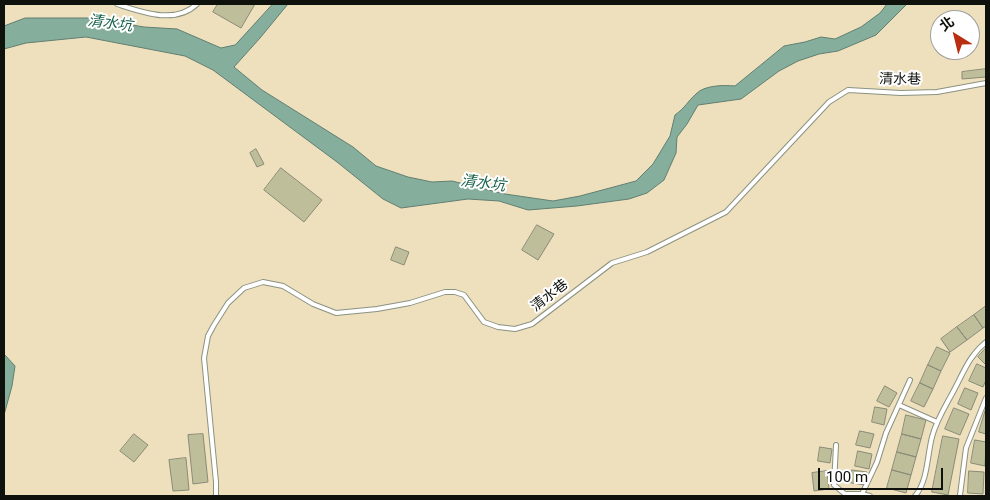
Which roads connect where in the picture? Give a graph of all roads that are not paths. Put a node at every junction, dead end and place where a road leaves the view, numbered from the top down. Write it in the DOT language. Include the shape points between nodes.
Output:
graph roads {
  1 [pos="117,4"];
  2 [pos="197,4"];
  3 [pos="986,84"];
  4 [pos="986,342"];
  5 [pos="910,380"];
  6 [pos="986,398"];
  7 [pos="899,405"];
  8 [pos="937,422"];
  9 [pos="836,445"];
  10 [pos="862,494"];
  11 [pos="960,495"];
  12 [pos="216,496"];
  13 [pos="870,496"];
  14 [pos="915,496"];
  1 -- 2 [label="lane" via="152,16 179,13"];
  3 -- 12 [label="lane, 清水巷" via="938,92 848,90 824,107 726,212 647,252 612,263 532,324 515,329 484,322 464,295 455,292 401,305 336,313 282,286 263,282 244,288 214,325 208,336 204,358"];
  4 -- 8 [label="lane" via="964,368"];
  5 -- 7 [label="lane"];
  6 -- 11 [label="lane" via="966,448"];
  7 -- 8 [label="lane"];
  7 -- 10 [label="lane"];
  8 -- 14 [label="lane" via="925,473"];
  9 -- 10 [label="lane" via="834,484 845,494"];
  10 -- 13 [label="lane"];
}
